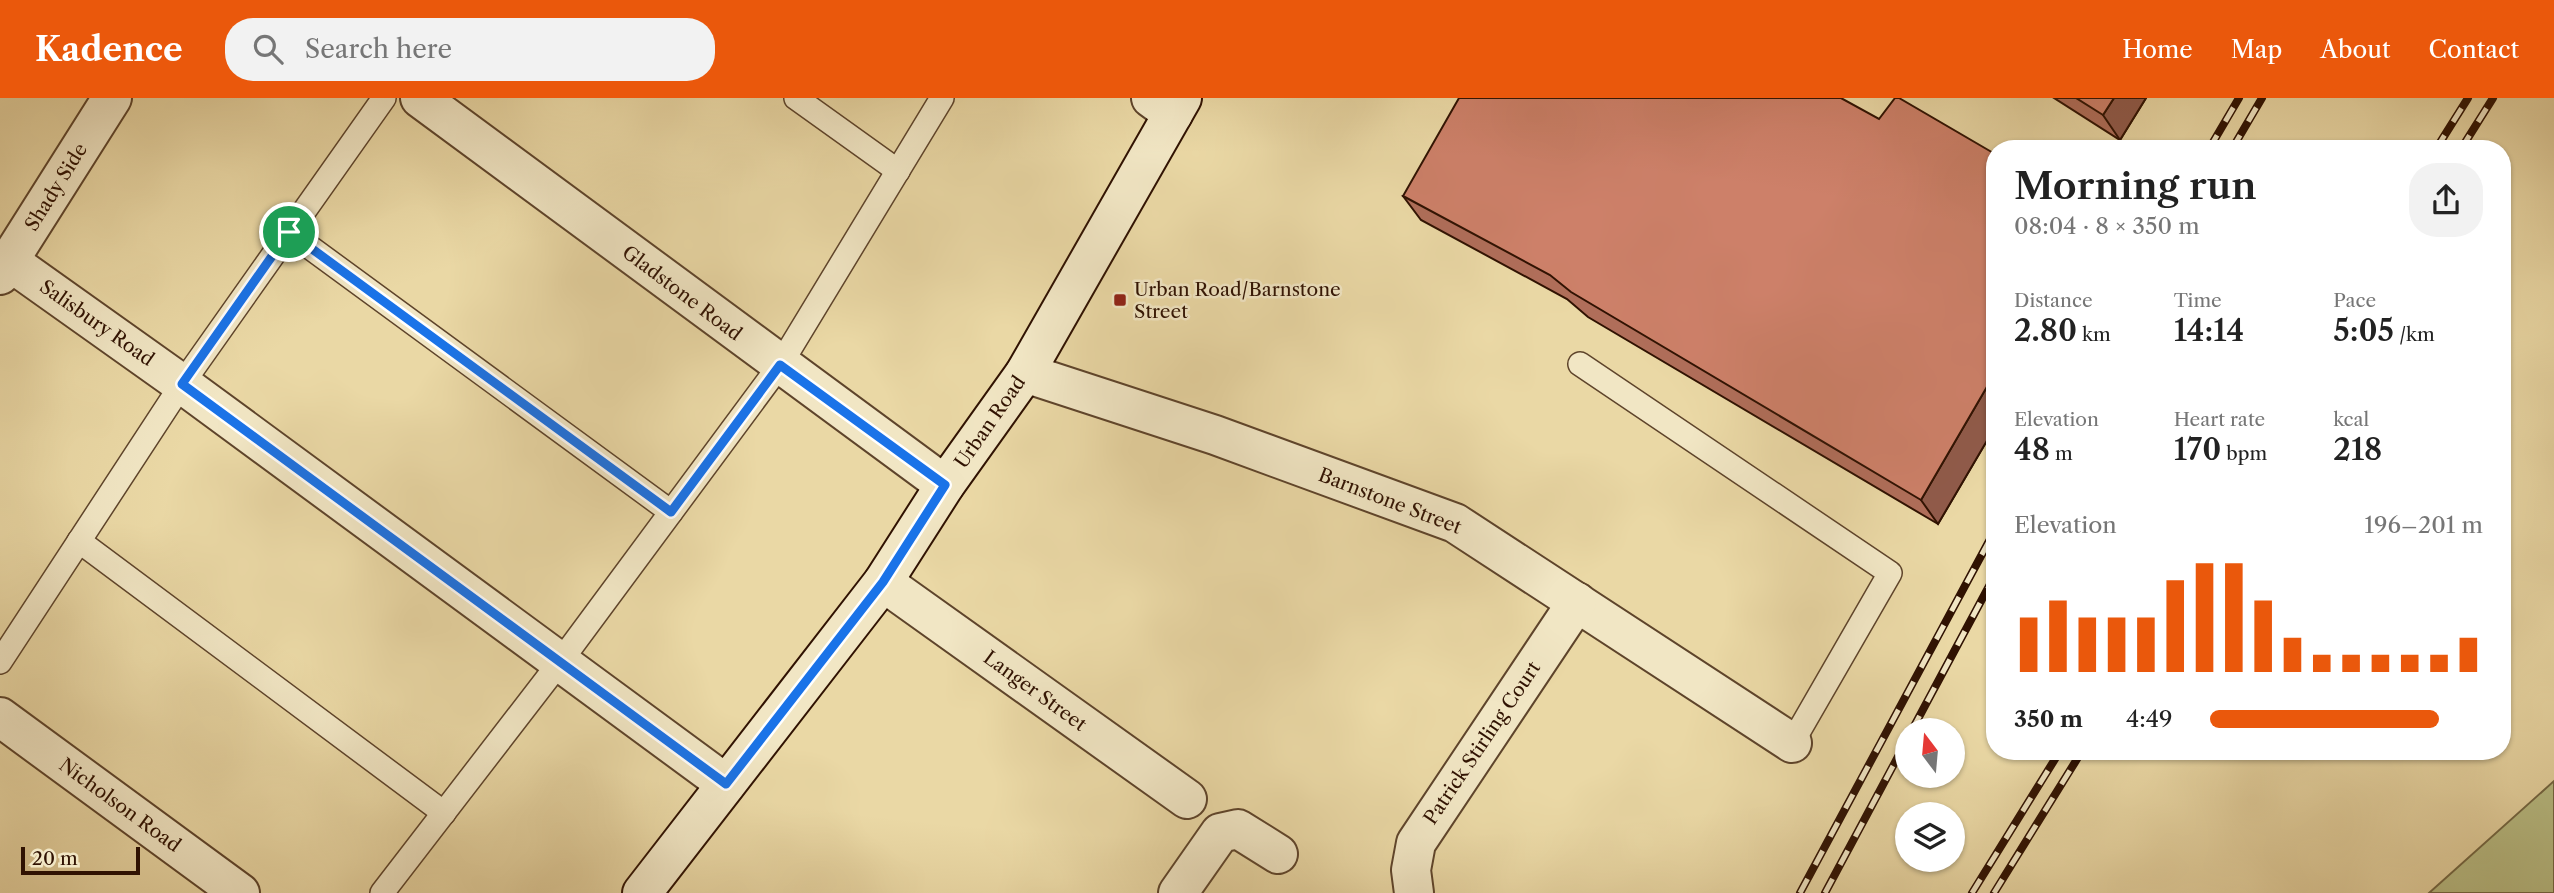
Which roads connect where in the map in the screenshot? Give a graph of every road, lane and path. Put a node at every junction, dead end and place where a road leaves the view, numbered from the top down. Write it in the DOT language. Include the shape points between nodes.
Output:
graph roads {
  1 [pos="112,98"];
  2 [pos="384,98"];
  3 [pos="420,98"];
  4 [pos="796,98"];
  5 [pos="942,98"];
  6 [pos="1168,103"];
  7 [pos="898,171"];
  8 [pos="289,232"];
  9 [pos="5,268"];
  10 [pos="1580,364"];
  11 [pos="780,365"];
  12 [pos="1025,373"];
  13 [pos="182,384"];
  14 [pos="945,485"];
  15 [pos="671,512"];
  16 [pos="79,541"];
  17 [pos="883,582"];
  18 [pos="1577,602"];
  19 [pos="0,662"];
  20 [pos="560,662"];
  21 [pos="0,717"];
  22 [pos="1792,743"];
  23 [pos="726,784"];
  24 [pos="1187,799"];
  25 [pos="444,813"];
  26 [pos="1278,854"];
  27 [pos="240,893"];
  28 [pos="382,893"];
  29 [pos="642,893"];
  30 [pos="1178,893"];
  31 [pos="1414,893"];
  1 -- 9 [label="street, Shady Side"];
  2 -- 8 [label="lane"];
  3 -- 11 [label="street, Gladstone Road"];
  4 -- 7 [label="lane"];
  5 -- 7 [label="lane"];
  6 -- 12 [label="street, Urban Road"];
  7 -- 11 [label="lane"];
  8 -- 13 [label="lane"];
  8 -- 15 [label="lane"];
  9 -- 13 [label="street, Salisbury Road"];
  10 -- 22 [label="lane" via="1889,573"];
  11 -- 14 [label="street, Gladstone Road"];
  11 -- 15 [label="lane"];
  12 -- 14 [label="street, Urban Road"];
  12 -- 18 [label="street, Barnstone Street" via="1215,435 1455,523"];
  13 -- 16 [label="lane"];
  13 -- 20 [label="street, Salisbury Road"];
  14 -- 17 [label="street, Urban Road"];
  15 -- 20 [label="lane"];
  16 -- 19 [label="lane"];
  16 -- 25 [label="lane"];
  17 -- 23 [label="street, Urban Road"];
  17 -- 24 [label="street, Langer Street"];
  18 -- 22 [label="street, Barnstone Street"];
  18 -- 31 [label="street, Patrick Stirling Court" via="1416,843 1411,870"];
  20 -- 23 [label="street, Salisbury Road"];
  20 -- 25 [label="lane"];
  21 -- 27 [label="street, Nicholson Road"];
  23 -- 29 [label="street, Urban Road"];
  25 -- 28 [label="lane"];
  26 -- 30 [label="street" via="1238,829 1220,834"];
}
